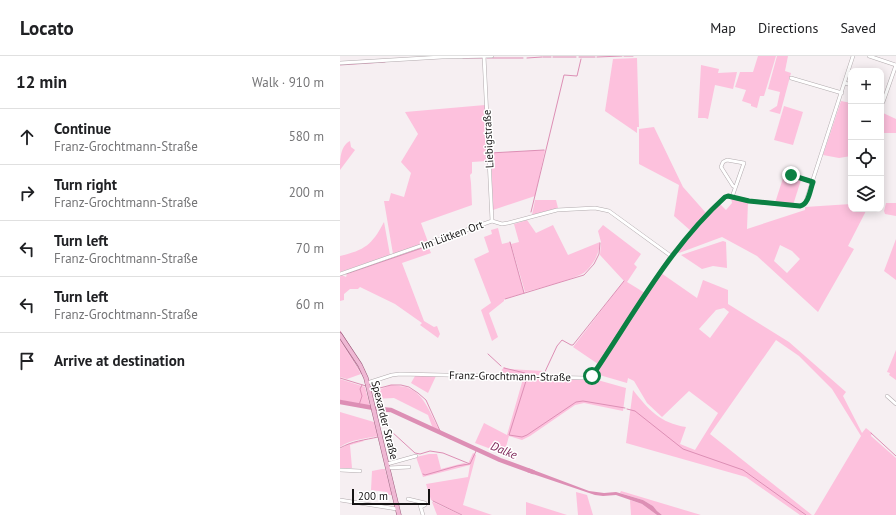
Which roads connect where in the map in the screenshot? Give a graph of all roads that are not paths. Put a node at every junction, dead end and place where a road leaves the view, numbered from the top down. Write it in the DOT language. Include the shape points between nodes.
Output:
graph roads {
  1 [pos="484,56"];
  2 [pos="492,56"];
  3 [pos="853,56"];
  4 [pos="869,56"];
  5 [pos="340,63"];
  6 [pos="896,65"];
  7 [pos="791,78"];
  8 [pos="845,83"];
  9 [pos="848,84"];
  10 [pos="842,93"];
  11 [pos="884,99"];
  12 [pos="787,174"];
  13 [pos="813,182"];
  14 [pos="735,187"];
  15 [pos="732,197"];
  16 [pos="492,221"];
  17 [pos="671,256"];
  18 [pos="340,274"];
  19 [pos="340,335"];
  20 [pos="368,385"];
  21 [pos="887,396"];
  22 [pos="896,404"];
  23 [pos="416,456"];
  24 [pos="387,466"];
  25 [pos="409,467"];
  26 [pos="340,470"];
  27 [pos="360,470"];
  28 [pos="408,499"];
  29 [pos="340,500"];
  30 [pos="397,509"];
  31 [pos="399,515"];
  32 [pos="423,515"];
  1 -- 2 [label="street"];
  1 -- 5 [label="street"];
  1 -- 16 [label="street, Liebigstraße"];
  3 -- 8 [label="street"];
  4 -- 6 [label="street"];
  6 -- 11 [label="street"];
  7 -- 10 [label="street"];
  8 -- 9 [label="street"];
  8 -- 10 [label="street"];
  10 -- 13 [label="street"];
  12 -- 13 [label="street"];
  13 -- 15 [label="street" via="802,206"];
  14 -- 14 [label="street" via="744,163 727,160 721,167"];
  14 -- 15 [label="street"];
  15 -- 17 [label="street, Franz-Grochtmann-Straße" via="725,197 708,213"];
  16 -- 17 [label="street, Im Lütken Ort" via="508,224 557,210 604,209"];
  16 -- 18 [label="street, Im Lütken Ort"];
  17 -- 20 [label="street, Franz-Grochtmann-Straße" via="592,376 542,378 400,374"];
  19 -- 20 [label="main road, Spexarder Straße" via="360,365"];
  20 -- 24 [label="main road, Spexarder Straße"];
  21 -- 22 [label="street"];
  23 -- 24 [label="street"];
  24 -- 25 [label="street"];
  24 -- 30 [label="main road, Spexarder Straße"];
  26 -- 27 [label="street"];
  28 -- 32 [label="street" via="420,502"];
  29 -- 30 [label="street"];
  30 -- 31 [label="main road, Spexarder Straße"];
}
